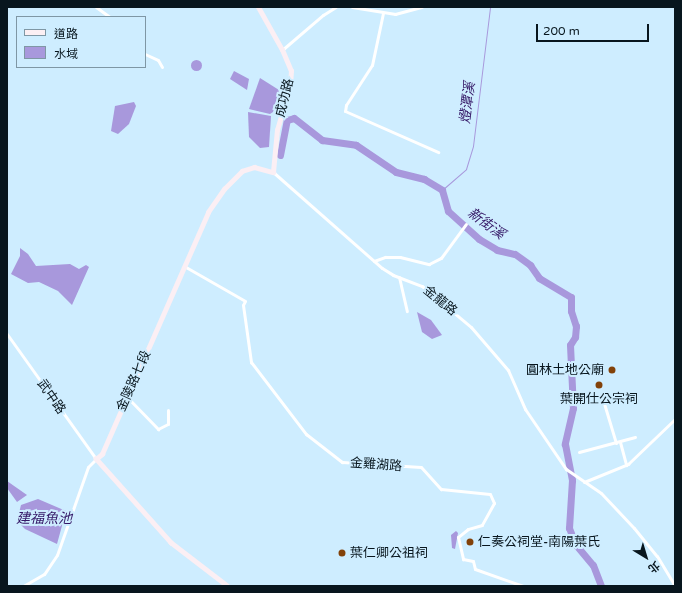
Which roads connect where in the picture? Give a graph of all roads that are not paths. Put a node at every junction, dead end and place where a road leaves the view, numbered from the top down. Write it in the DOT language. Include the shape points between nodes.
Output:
graph roads {
  1 [pos="96,7"];
  2 [pos="258,7"];
  3 [pos="336,7"];
  4 [pos="352,7"];
  5 [pos="422,7"];
  6 [pos="383,13"];
  7 [pos="109,16"];
  8 [pos="282,50"];
  9 [pos="146,54"];
  10 [pos="162,67"];
  11 [pos="438,152"];
  12 [pos="274,172"];
  13 [pos="466,224"];
  14 [pos="374,261"];
  15 [pos="184,266"];
  16 [pos="399,277"];
  17 [pos="407,312"];
  18 [pos="7,334"];
  19 [pos="127,397"];
  20 [pos="603,400"];
  21 [pos="168,410"];
  22 [pos="675,419"];
  23 [pos="635,437"];
  24 [pos="618,442"];
  25 [pos="579,452"];
  26 [pos="96,459"];
  27 [pos="626,465"];
  28 [pos="584,482"];
  29 [pos="23,586"];
  30 [pos="227,586"];
  31 [pos="524,586"];
  32 [pos="675,586"];
  1 -- 7 [label="street"];
  2 -- 8 [label="street, 成功路"];
  3 -- 8 [label="street" via="323,14"];
  4 -- 6 [label="street"];
  5 -- 6 [label="street" via="404,13"];
  6 -- 11 [label="street" via="372,65 346,105 345,111"];
  8 -- 12 [label="street, 成功路" via="291,78 277,130"];
  9 -- 10 [label="street" via="158,60"];
  12 -- 14 [label="street, 金龍路"];
  12 -- 15 [label="street, 金陵路七段" via="254,167 236,175 208,212"];
  13 -- 14 [label="street" via="442,258 429,264 400,257 385,257"];
  14 -- 16 [label="street, 金龍路"];
  15 -- 19 [label="street, 金陵路七段"];
  15 -- 31 [label="street, 金雞湖路" via="245,301 243,305 251,362 306,434 342,462 421,467 441,489 490,494 494,503 482,525 468,529 458,537 463,559 473,561 475,569"];
  16 -- 17 [label="street"];
  16 -- 28 [label="street, 金龍路" via="422,286 435,295 471,327 508,370 525,409 566,469"];
  18 -- 26 [label="street, 武中路"];
  19 -- 21 [label="street" via="158,429 168,424"];
  19 -- 26 [label="street, 金陵路七段" via="102,454"];
  20 -- 24 [label="street"];
  22 -- 27 [label="street"];
  23 -- 24 [label="street"];
  24 -- 25 [label="street"];
  24 -- 27 [label="street"];
  26 -- 29 [label="street" via="88,467 58,555 44,574"];
  26 -- 30 [label="street" via="171,543"];
  27 -- 28 [label="street"];
  28 -- 32 [label="street" via="601,493 634,528 657,556"];
}
